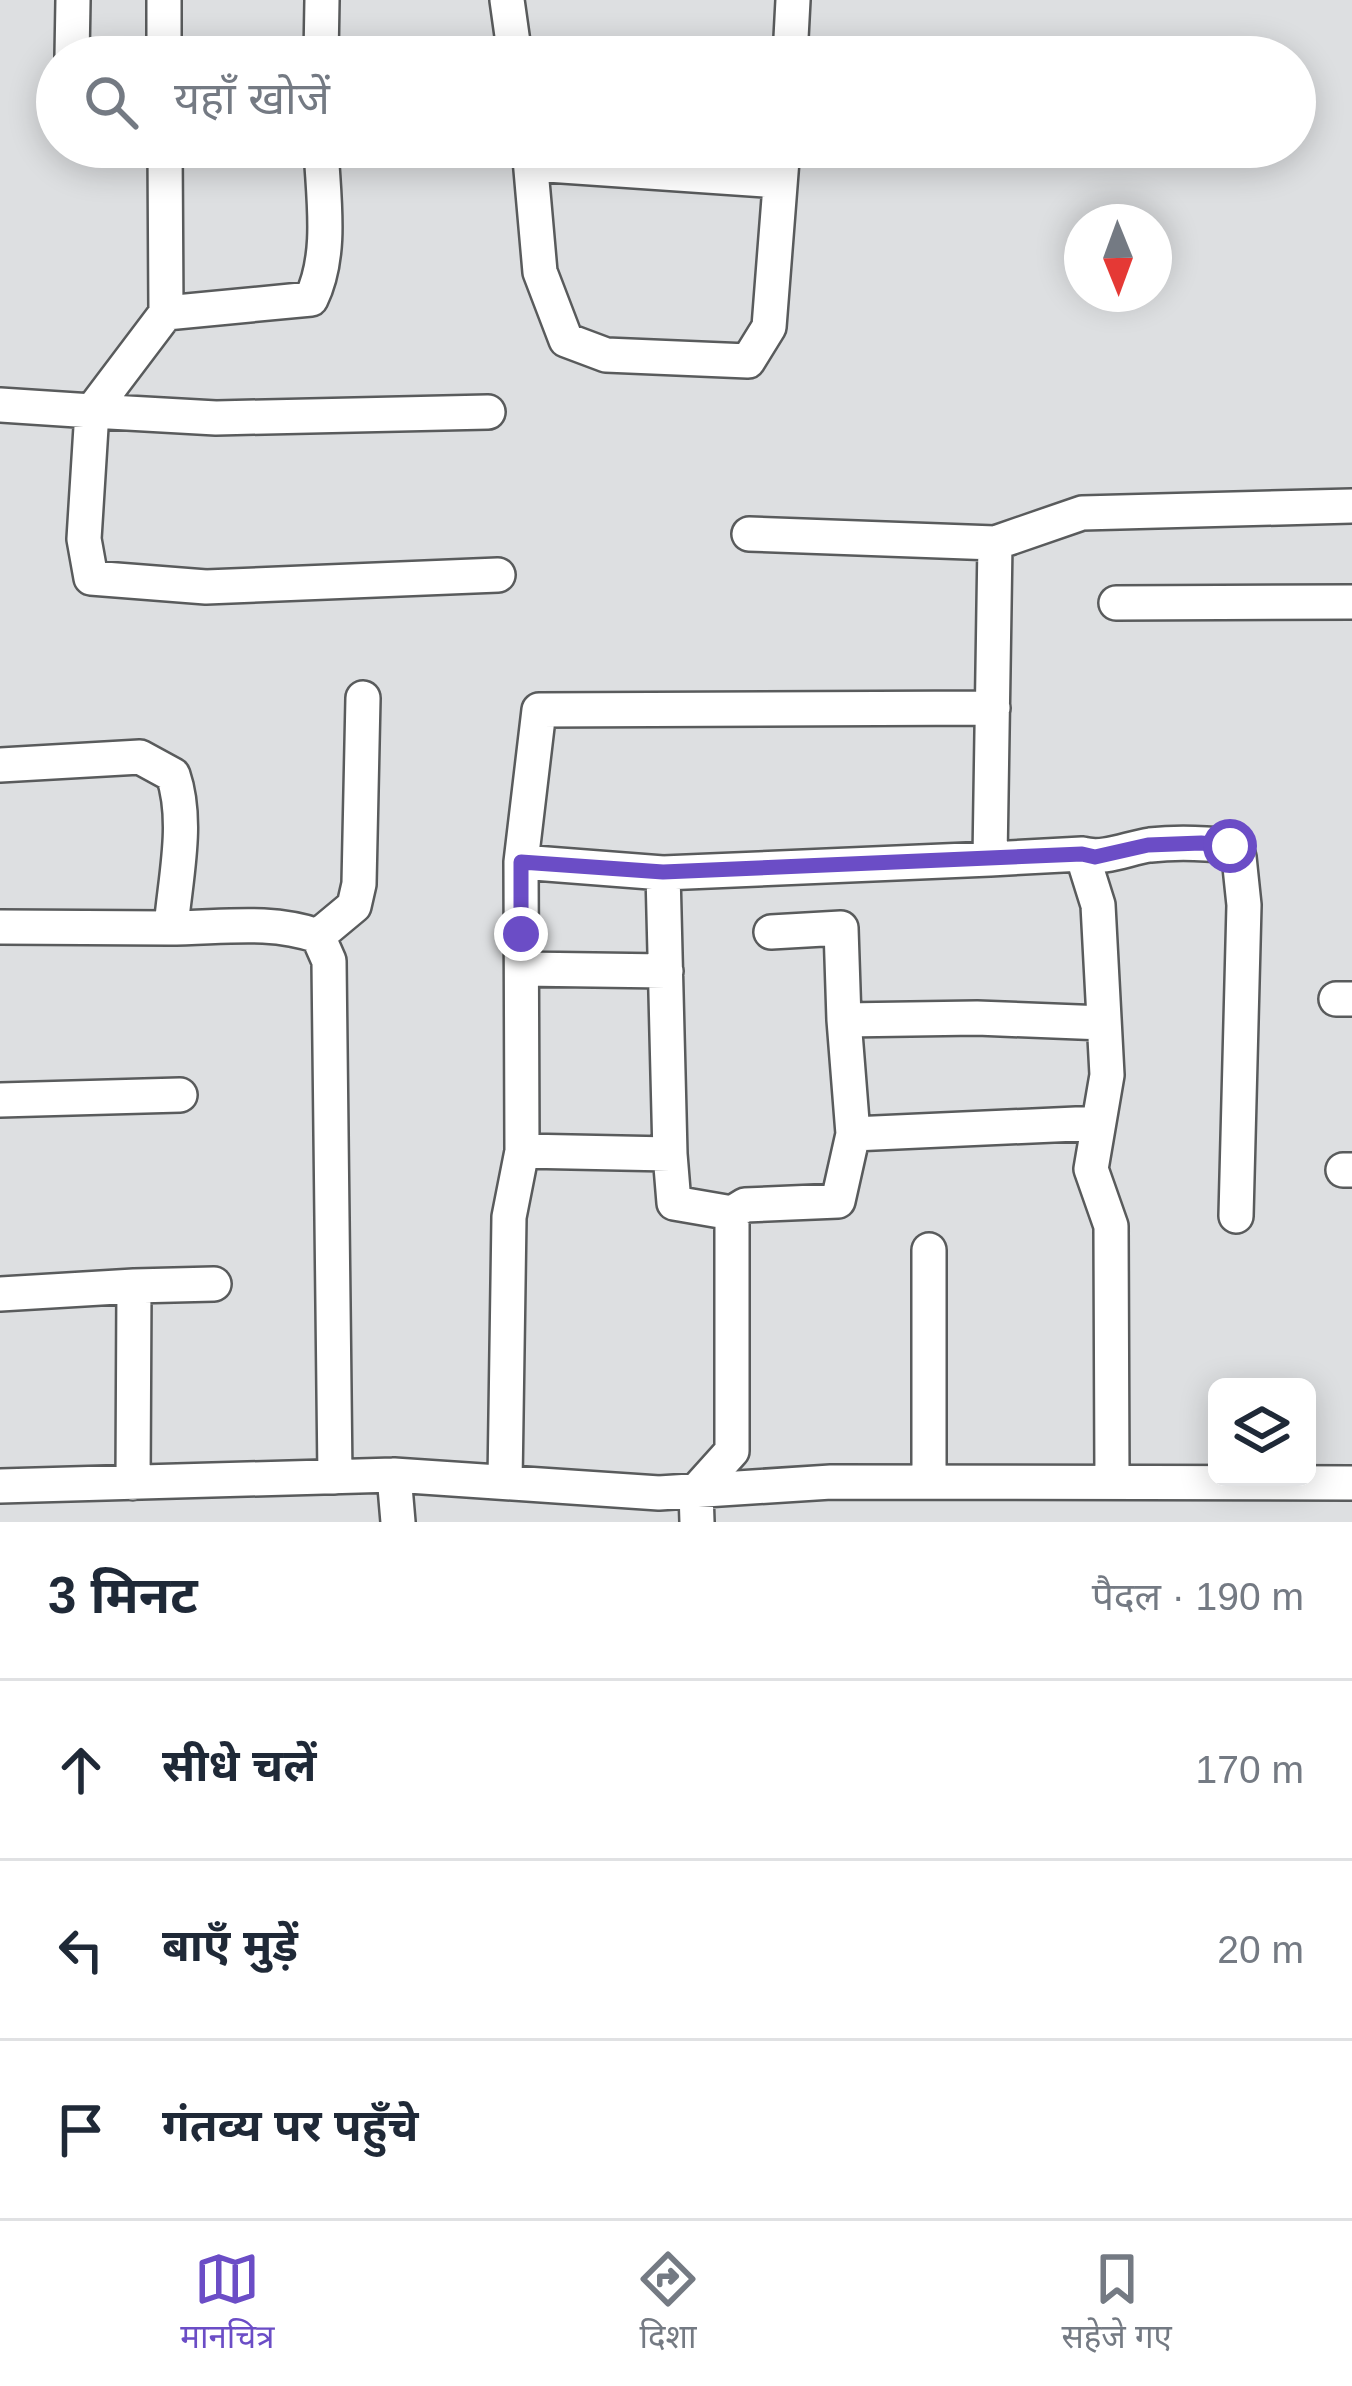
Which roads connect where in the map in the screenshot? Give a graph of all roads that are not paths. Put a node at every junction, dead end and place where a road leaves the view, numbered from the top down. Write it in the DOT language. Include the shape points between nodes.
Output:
graph roads {
  1 [pos="73,0"];
  2 [pos="164,0"];
  3 [pos="322,0"];
  4 [pos="507,0"];
  5 [pos="791,0"];
  6 [pos="72,36"];
  7 [pos="164,36"];
  8 [pos="321,36"];
  9 [pos="512,36"];
  10 [pos="790,36"];
  11 [pos="165,168"];
  12 [pos="322,168"];
  13 [pos="532,168"];
  14 [pos="782,168"];
  15 [pos="166,313"];
  16 [pos="0,405"];
  17 [pos="92,411"];
  18 [pos="488,412"];
  19 [pos="1352,506"];
  20 [pos="749,534"];
  21 [pos="995,543"];
  22 [pos="498,575"];
  23 [pos="1352,602"];
  24 [pos="1116,603"];
  25 [pos="363,698"];
  26 [pos="993,708"];
  27 [pos="0,765"];
  28 [pos="1082,854"];
  29 [pos="990,859"];
  30 [pos="521,862"];
  31 [pos="663,872"];
  32 [pos="0,927"];
  33 [pos="171,928"];
  34 [pos="772,932"];
  35 [pos="318,936"];
  36 [pos="522,970"];
  37 [pos="666,971"];
  38 [pos="844,1020"];
  39 [pos="1104,1023"];
  40 [pos="180,1095"];
  41 [pos="0,1100"];
  42 [pos="1098,1123"];
  43 [pos="853,1135"];
  44 [pos="522,1151"];
  45 [pos="670,1154"];
  46 [pos="732,1214"];
  47 [pos="1236,1216"];
  48 [pos="929,1250"];
  49 [pos="214,1284"];
  50 [pos="134,1286"];
  51 [pos="0,1294"];
  52 [pos="394,1474"];
  53 [pos="335,1477"];
  54 [pos="929,1481"];
  55 [pos="1112,1481"];
  56 [pos="505,1482"];
  57 [pos="1352,1483"];
  58 [pos="133,1484"];
  59 [pos="0,1486"];
  60 [pos="696,1506"];
  61 [pos="398,1522"];
  1 -- 6 [label="street"];
  2 -- 7 [label="street"];
  3 -- 8 [label="street"];
  4 -- 9 [label="street"];
  5 -- 10 [label="street"];
  11 -- 15 [label="street"];
  12 -- 15 [label="street" via="321,279 311,299"];
  13 -- 14 [label="street" via="540,272 566,340 606,356 748,361 769,327"];
  15 -- 17 [label="street"];
  16 -- 17 [label="street"];
  17 -- 18 [label="street" via="217,418"];
  17 -- 22 [label="street" via="84,538 91,578 206,587"];
  19 -- 21 [label="street" via="1082,513"];
  20 -- 21 [label="street"];
  21 -- 26 [label="street"];
  23 -- 24 [label="street"];
  25 -- 35 [label="street" via="359,884 354,906"];
  26 -- 29 [label="street"];
  26 -- 30 [label="street" via="539,710"];
  27 -- 33 [label="street" via="140,757 173,775 180,835"];
  28 -- 29 [label="street"];
  28 -- 39 [label="street" via="1098,904"];
  28 -- 47 [label="street" via="1201,843 1230,846 1239,857"];
  29 -- 31 [label="street"];
  30 -- 31 [label="street"];
  30 -- 36 [label="street"];
  31 -- 37 [label="street"];
  32 -- 33 [label="street"];
  33 -- 35 [label="street" via="288,926"];
  34 -- 38 [label="street" via="841,928"];
  35 -- 53 [label="street" via="329,962"];
  36 -- 37 [label="street"];
  36 -- 44 [label="street"];
  37 -- 45 [label="street"];
  38 -- 39 [label="street"];
  38 -- 43 [label="street"];
  39 -- 42 [label="street"];
  40 -- 41 [label="street"];
  42 -- 43 [label="street"];
  42 -- 55 [label="street" via="1091,1169 1111,1226"];
  43 -- 46 [label="street" via="838,1201 745,1204"];
  44 -- 45 [label="street"];
  44 -- 56 [label="street" via="509,1217"];
  45 -- 46 [label="street" via="674,1204"];
  46 -- 60 [label="street" via="732,1451"];
  48 -- 54 [label="street"];
  49 -- 50 [label="street"];
  50 -- 51 [label="street"];
  50 -- 58 [label="street"];
  52 -- 53 [label="street"];
  52 -- 56 [label="street"];
  52 -- 61 [label="street"];
  53 -- 58 [label="street"];
  54 -- 55 [label="street"];
  54 -- 60 [label="street"];
  55 -- 57 [label="street"];
  56 -- 60 [label="street" via="659,1493"];
  58 -- 59 [label="street"];
}
